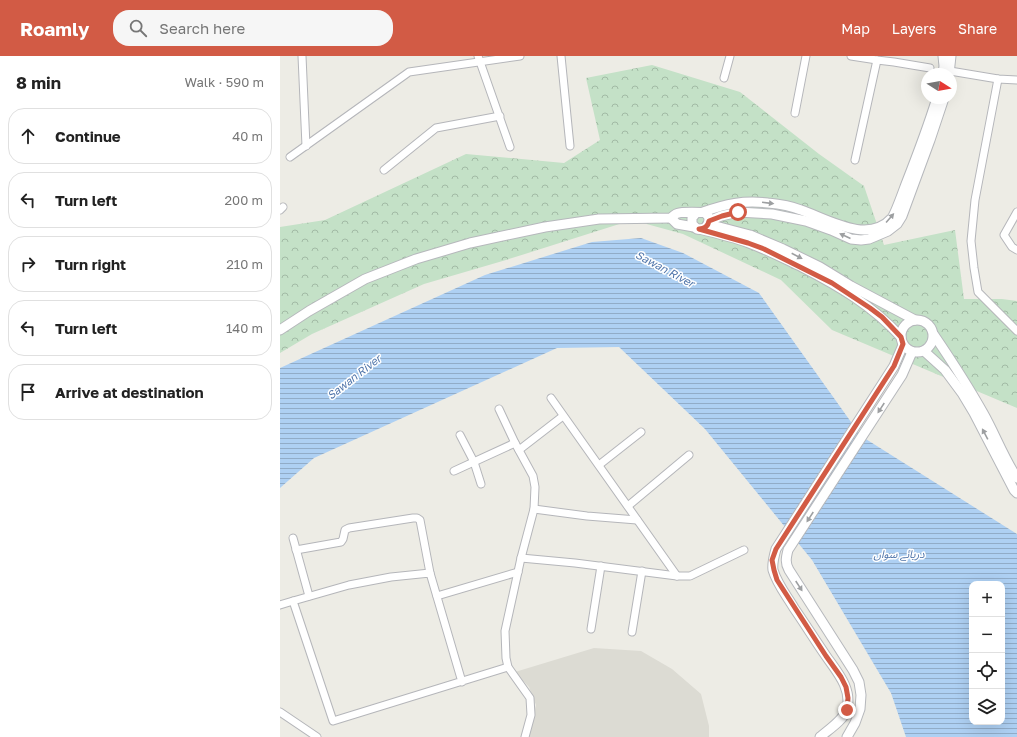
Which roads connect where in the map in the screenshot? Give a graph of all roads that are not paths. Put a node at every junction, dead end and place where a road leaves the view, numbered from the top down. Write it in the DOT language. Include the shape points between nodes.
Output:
graph roads {
  1 [pos="302,56"];
  2 [pos="520,56"];
  3 [pos="561,56"];
  4 [pos="730,56"];
  5 [pos="806,56"];
  6 [pos="851,56"];
  7 [pos="943,56"];
  8 [pos="951,56"];
  9 [pos="479,59"];
  10 [pos="877,60"];
  11 [pos="930,68"];
  12 [pos="945,68"];
  13 [pos="948,68"];
  14 [pos="957,74"];
  15 [pos="724,78"];
  16 [pos="998,79"];
  17 [pos="1017,80"];
  18 [pos="935,104"];
  19 [pos="942,104"];
  20 [pos="795,113"];
  21 [pos="500,116"];
  22 [pos="306,146"];
  23 [pos="570,146"];
  24 [pos="510,147"];
  25 [pos="290,157"];
  26 [pos="855,160"];
  27 [pos="384,170"];
  28 [pos="699,212"];
  29 [pos="1017,212"];
  30 [pos="671,218"];
  31 [pos="709,222"];
  32 [pos="697,228"];
  33 [pos="1017,250"];
  34 [pos="915,320"];
  35 [pos="280,330"];
  36 [pos="1017,331"];
  37 [pos="934,335"];
  38 [pos="902,341"];
  39 [pos="924,351"];
  40 [pos="912,352"];
  41 [pos="551,398"];
  42 [pos="499,409"];
  43 [pos="563,416"];
  44 [pos="641,432"];
  45 [pos="460,435"];
  46 [pos="515,443"];
  47 [pos="519,450"];
  48 [pos="689,455"];
  49 [pos="474,462"];
  50 [pos="599,465"];
  51 [pos="454,471"];
  52 [pos="1017,478"];
  53 [pos="481,484"];
  54 [pos="1017,493"];
  55 [pos="628,506"];
  56 [pos="534,509"];
  57 [pos="637,520"];
  58 [pos="293,538"];
  59 [pos="296,550"];
  60 [pos="744,550"];
  61 [pos="521,558"];
  62 [pos="601,566"];
  63 [pos="642,571"];
  64 [pos="518,572"];
  65 [pos="430,573"];
  66 [pos="677,576"];
  67 [pos="309,596"];
  68 [pos="436,596"];
  69 [pos="293,601"];
  70 [pos="280,605"];
  71 [pos="591,630"];
  72 [pos="632,632"];
  73 [pos="508,668"];
  74 [pos="462,682"];
  75 [pos="280,712"];
  76 [pos="317,737"];
  77 [pos="525,737"];
  78 [pos="820,737"];
  79 [pos="847,737"];
  1 -- 22 [label="street"];
  2 -- 9 [label="street"];
  3 -- 23 [label="street"];
  4 -- 15 [label="street"];
  5 -- 20 [label="street"];
  6 -- 10 [label="street"];
  7 -- 12 [label="main road"];
  8 -- 13 [label="main road"];
  9 -- 21 [label="street"];
  9 -- 22 [label="street" via="409,72"];
  10 -- 11 [label="street"];
  10 -- 26 [label="street"];
  14 -- 16 [label="street"];
  16 -- 17 [label="street"];
  16 -- 36 [label="street" via="975,200 971,242 978,292"];
  28 -- 18 [label="main road, one-way" via="742,202 757,202 799,209 842,226 862,230 883,225 893,217 904,192"];
  19 -- 31 [label="main road, one-way" via="902,216 888,232 869,239 851,239 806,221 772,214 738,212"];
  21 -- 24 [label="street"];
  21 -- 27 [label="street" via="436,128"];
  22 -- 25 [label="street"];
  28 -- 30 [label="main road" via="678,213"];
  28 -- 31 [label="main road" via="706,214"];
  28 -- 32 [label="main road" via="694,215 692,221"];
  29 -- 33 [label="street" via="1004,236"];
  30 -- 32 [label="main road" via="677,224"];
  30 -- 35 [label="main road" via="599,219 545,227 470,243 416,259 364,279"];
  31 -- 32 [label="main road" via="703,229"];
  31 -- 34 [label="main road, one-way" via="783,249"];
  32 -- 38 [label="main road" via="764,249 832,283 882,317"];
  34 -- 37 [label="main road" via="926,322"];
  34 -- 38 [label="main road" via="905,326 901,333"];
  37 -- 39 [label="main road" via="930,346"];
  37 -- 52 [label="main road" via="980,407"];
  38 -- 40 [label="main road"];
  38 -- 78 [label="main road" via="894,366 776,549 772,560 777,580 846,687 847,710 832,728"];
  39 -- 40 [label="main road"];
  54 -- 39 [label="main road, one-way" via="962,393 945,370"];
  40 -- 79 [label="main road, one-way" via="902,375 788,550 786,559 786,565 859,682 860,709 856,723"];
  41 -- 43 [label="street"];
  42 -- 46 [label="street"];
  43 -- 47 [label="street"];
  43 -- 50 [label="street"];
  44 -- 50 [label="street"];
  45 -- 49 [label="street"];
  46 -- 47 [label="street"];
  46 -- 49 [label="street"];
  47 -- 56 [label="street" via="533,476"];
  48 -- 55 [label="street"];
  49 -- 51 [label="street"];
  49 -- 53 [label="street"];
  50 -- 55 [label="street"];
  55 -- 57 [label="street"];
  56 -- 57 [label="street"];
  56 -- 61 [label="street"];
  57 -- 66 [label="street"];
  58 -- 59 [label="street"];
  59 -- 65 [label="street" via="341,542 345,530 349,528 417,518 420,520"];
  59 -- 67 [label="street"];
  60 -- 66 [label="street" via="690,576"];
  61 -- 62 [label="street"];
  61 -- 64 [label="street"];
  62 -- 63 [label="street"];
  62 -- 71 [label="street"];
  63 -- 66 [label="street"];
  63 -- 72 [label="street"];
  64 -- 68 [label="street"];
  64 -- 73 [label="street" via="505,631"];
  65 -- 67 [label="street" via="391,577"];
  65 -- 68 [label="street"];
  67 -- 69 [label="street"];
  68 -- 74 [label="street"];
  69 -- 70 [label="street"];
  69 -- 74 [label="street" via="333,721"];
  73 -- 74 [label="street"];
  73 -- 77 [label="street" via="530,698 531,715"];
  75 -- 76 [label="street"];
}
